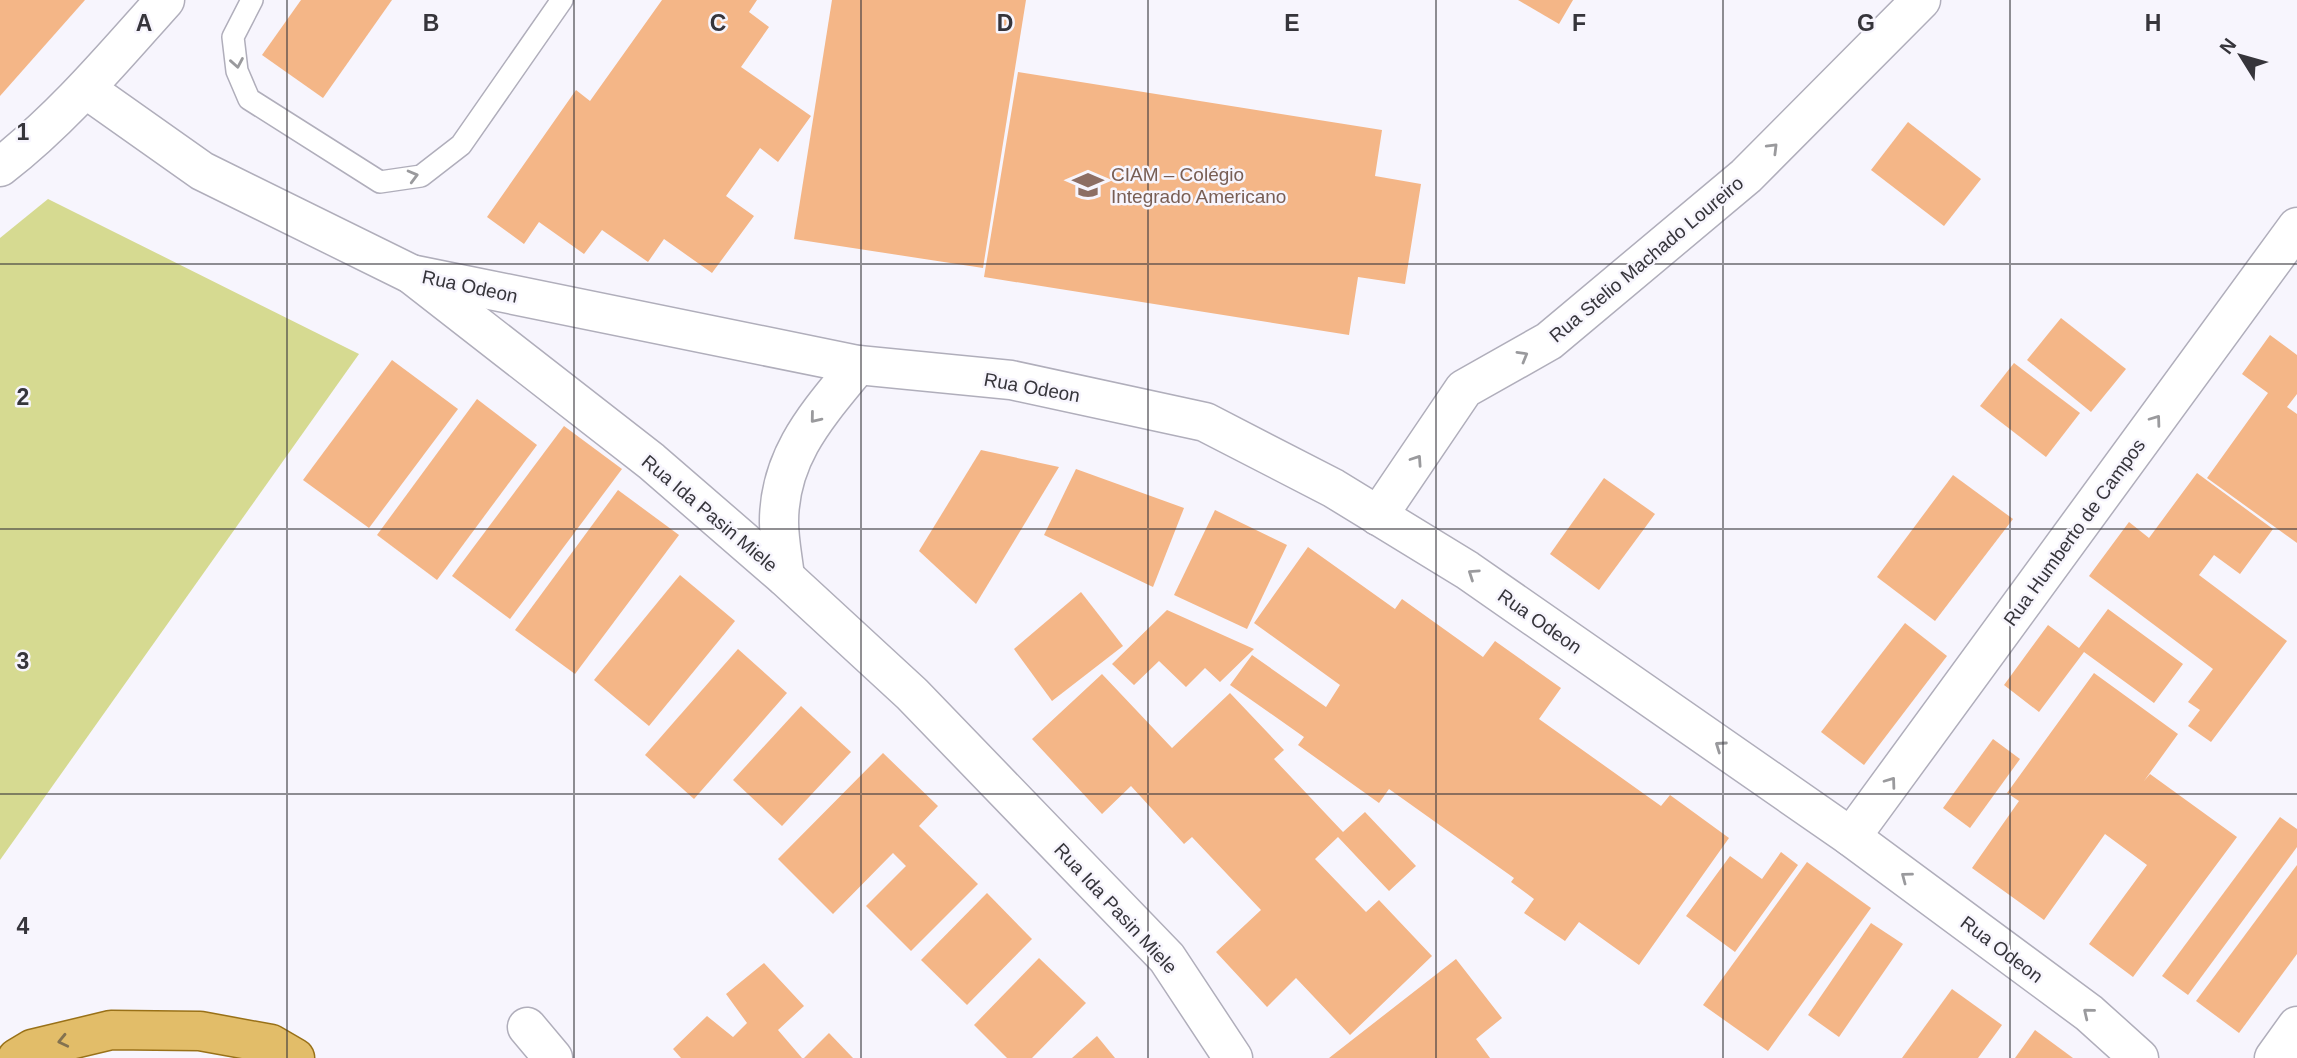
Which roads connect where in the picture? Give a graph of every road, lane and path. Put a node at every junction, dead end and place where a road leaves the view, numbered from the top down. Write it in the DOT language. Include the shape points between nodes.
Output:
graph roads {
  1 [pos="165,0"];
  2 [pos="252,0"];
  3 [pos="562,0"];
  4 [pos="1920,0"];
  5 [pos="86,89"];
  6 [pos="0,167"];
  7 [pos="2297,227"];
  8 [pos="411,274"];
  9 [pos="858,365"];
  10 [pos="1378,516"];
  11 [pos="785,577"];
  12 [pos="1851,837"];
  13 [pos="2297,1026"];
  14 [pos="527,1027"];
  15 [pos="103,1044"];
  16 [pos="17,1058"];
  17 [pos="295,1058"];
  18 [pos="553,1058"];
  19 [pos="1233,1058"];
  20 [pos="2139,1058"];
  21 [pos="2274,1058"];
  1 -- 5 [label="street"];
  2 -- 3 [label="lane, one-way" via="233,37 237,71 249,99 380,182 421,176 461,145"];
  10 -- 4 [label="street, Rua Stelio Machado Loureiro, one-way" via="1464,389 1549,341 1746,176"];
  5 -- 6 [label="street" via="32,143"];
  5 -- 8 [label="street, Rua Ida Pasin Miele" via="202,171"];
  12 -- 7 [label="street, Rua Humberto de Campos, one-way"];
  8 -- 9 [label="street, Rua Odeon"];
  8 -- 11 [label="street, Rua Ida Pasin Miele" via="651,461"];
  9 -- 10 [label="street, Rua Odeon" via="1011,380 1205,422"];
  9 -- 11 [label="street, one-way" via="807,428 786,472 779,521"];
  12 -- 10 [label="street, Rua Odeon, one-way" via="1466,570"];
  11 -- 19 [label="street, Rua Ida Pasin Miele" via="912,694 1167,958"];
  20 -- 12 [label="street, Rua Odeon, one-way" via="2089,1013"];
  13 -- 21 [label="street"];
  14 -- 18 [label="street"];
  15 -- 16 [label="main road, one-way" via="32,1049"];
  15 -- 17 [label="main road" via="200,1031 271,1044"];
}
